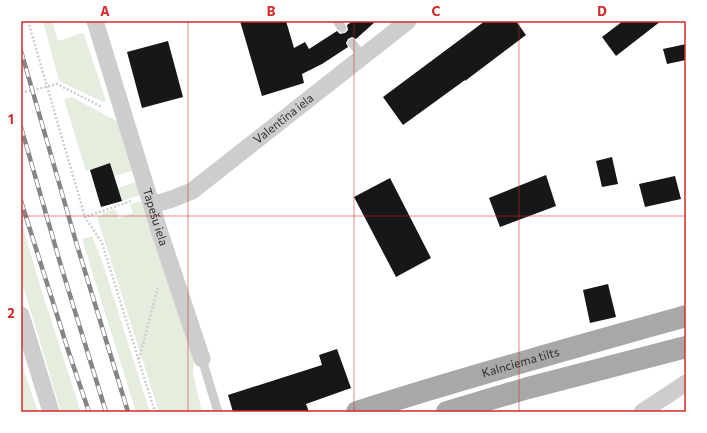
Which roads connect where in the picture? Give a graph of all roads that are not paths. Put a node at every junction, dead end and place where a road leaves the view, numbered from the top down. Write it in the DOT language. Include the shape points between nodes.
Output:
graph roads {
  1 [pos="95,21"];
  2 [pos="408,21"];
  3 [pos="352,43"];
  4 [pos="363,57"];
  5 [pos="151,200"];
  6 [pos="686,312"];
  7 [pos="21,316"];
  8 [pos="686,316"];
  9 [pos="653,320"];
  10 [pos="686,347"];
  11 [pos="202,359"];
  12 [pos="686,383"];
  13 [pos="649,410"];
  14 [pos="50,412"];
  15 [pos="218,412"];
  16 [pos="357,412"];
  17 [pos="447,412"];
  1 -- 5 [label="street, Tapešu iela"];
  2 -- 4 [label="street, Valentīna iela"];
  3 -- 4 [label="lane"];
  4 -- 5 [label="street, Valentīna iela" via="192,191 172,200"];
  5 -- 11 [label="street, Tapešu iela"];
  6 -- 9 [label="lane"];
  7 -- 14 [label="street"];
  8 -- 16 [label="main road, Kalnciema tilts" via="421,391"];
  10 -- 17 [label="main road"];
  11 -- 15 [label="lane, Tapešu iela"];
  12 -- 13 [label="street"];
}
